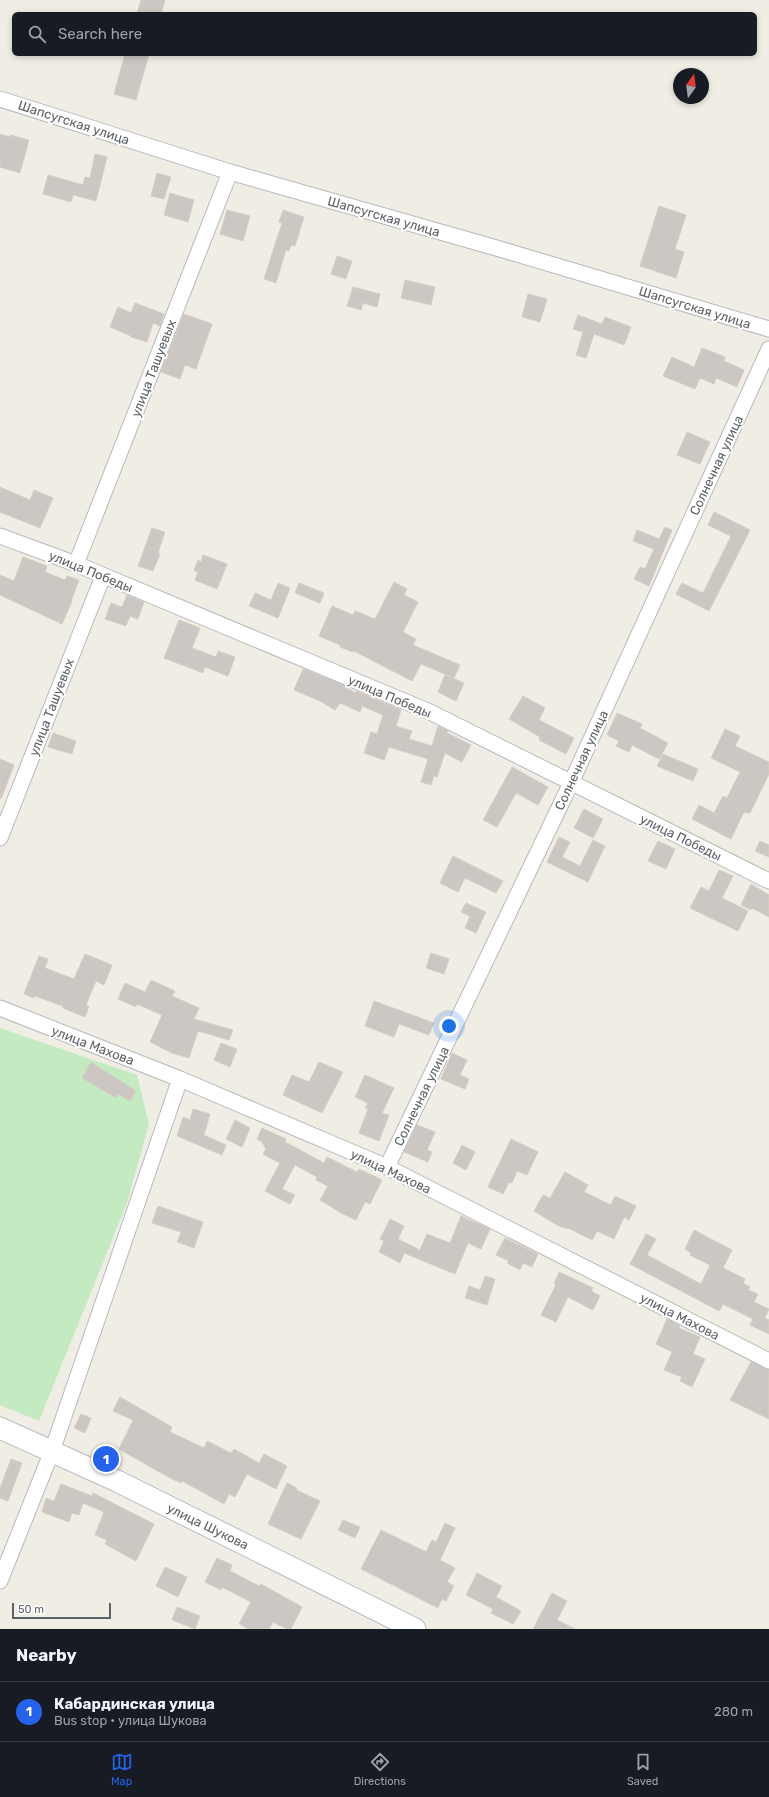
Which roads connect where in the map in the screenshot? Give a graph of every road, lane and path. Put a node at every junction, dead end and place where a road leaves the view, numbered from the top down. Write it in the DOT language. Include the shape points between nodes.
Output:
graph roads {
  1 [pos="0,99"];
  2 [pos="230,172"];
  3 [pos="769,329"];
  4 [pos="769,349"];
  5 [pos="0,536"];
  6 [pos="76,564"];
  7 [pos="103,576"];
  8 [pos="571,783"];
  9 [pos="0,838"];
  10 [pos="769,880"];
  11 [pos="0,1008"];
  12 [pos="180,1079"];
  13 [pos="387,1167"];
  14 [pos="769,1361"];
  15 [pos="0,1428"];
  16 [pos="52,1450"];
  17 [pos="0,1581"];
  18 [pos="415,1629"];
  1 -- 2 [label="street, Шапсугская улица"];
  2 -- 3 [label="street, Шапсугская улица"];
  2 -- 6 [label="street, улица Ташуевых"];
  4 -- 8 [label="street, Солнечная улица"];
  5 -- 6 [label="street, улица Победы"];
  6 -- 7 [label="street, улица Победы"];
  7 -- 8 [label="street, улица Победы" via="430,712"];
  7 -- 9 [label="street, улица Ташуевых"];
  8 -- 10 [label="street, улица Победы"];
  8 -- 13 [label="street, Солнечная улица"];
  11 -- 12 [label="street, улица Махова"];
  12 -- 13 [label="street, улица Махова"];
  12 -- 16 [label="street"];
  13 -- 14 [label="street, улица Махова"];
  15 -- 16 [label="main road, улица Шукова"];
  16 -- 17 [label="street"];
  16 -- 18 [label="main road, улица Шукова"];
}
